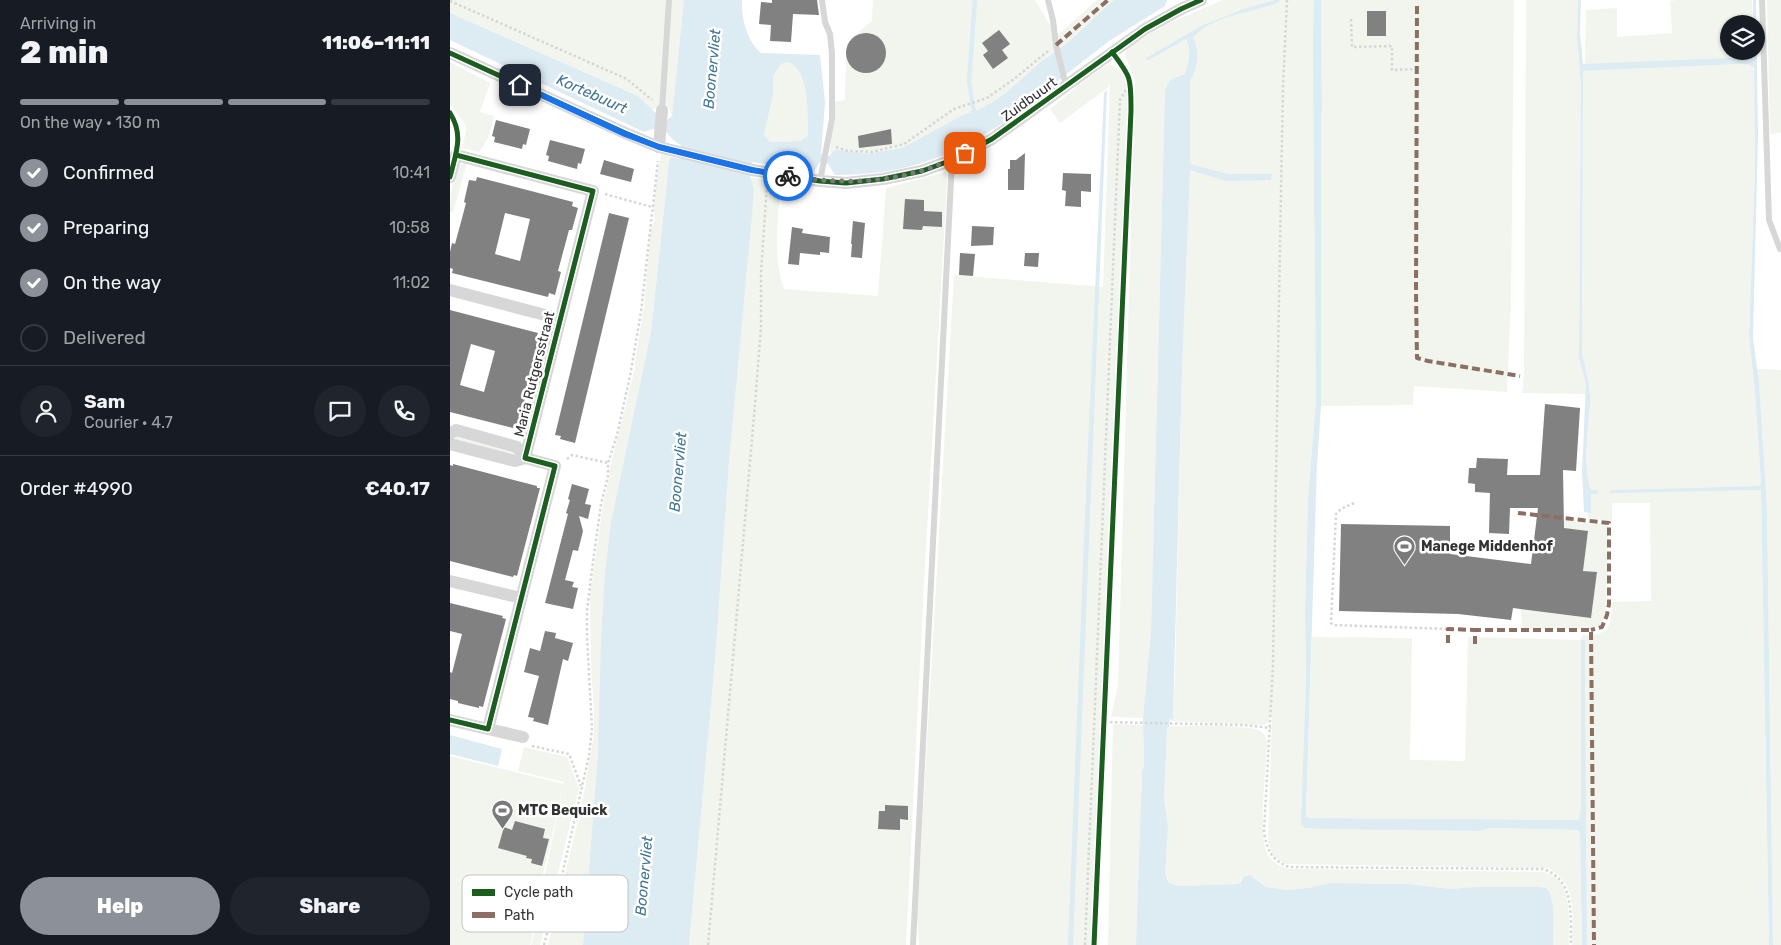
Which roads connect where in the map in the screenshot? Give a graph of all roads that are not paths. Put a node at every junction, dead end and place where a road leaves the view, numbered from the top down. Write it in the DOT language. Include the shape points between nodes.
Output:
graph roads {
  1 [pos="669,0"];
  2 [pos="822,0"];
  3 [pos="1048,0"];
  4 [pos="1201,0"];
  5 [pos="1762,0"];
  6 [pos="1179,4"];
  7 [pos="450,53"];
  8 [pos="1065,82"];
  9 [pos="662,120"];
  10 [pos="659,147"];
  11 [pos="952,160"];
  12 [pos="450,177"];
  13 [pos="820,181"];
  14 [pos="1780,248"];
  15 [pos="450,290"];
  16 [pos="560,318"];
  17 [pos="450,434"];
  18 [pos="450,444"];
  19 [pos="524,458"];
  20 [pos="450,581"];
  21 [pos="521,598"];
  22 [pos="450,720"];
  23 [pos="488,729"];
  24 [pos="523,737"];
  25 [pos="913,945"];
  1 -- 9 [label="lane"];
  2 -- 13 [label="lane" via="832,54 832,119"];
  3 -- 8 [label="lane"];
  4 -- 6 [label="street, Zuidbuurt"];
  5 -- 14 [label="lane" via="1769,220"];
  6 -- 8 [label="street, Zuidbuurt"];
  7 -- 10 [label="street"];
  8 -- 11 [label="street, Zuidbuurt" via="992,139"];
  9 -- 10 [label="street"];
  10 -- 13 [label="street, Zuidbuurt" via="752,170"];
  11 -- 13 [label="street, Zuidbuurt" via="922,171 883,179 846,183"];
  11 -- 25 [label="lane"];
  12 -- 16 [label="street, Maria Rutgersstraat" via="456,155 593,191"];
  15 -- 16 [label="street"];
  16 -- 19 [label="street, Maria Rutgersstraat"];
  17 -- 19 [label="street" via="456,430 517,446"];
  18 -- 19 [label="street" via="515,462"];
  19 -- 21 [label="street, Maria Rutgersstraat" via="555,466"];
  20 -- 21 [label="street"];
  21 -- 23 [label="street, Maria Rutgersstraat"];
  22 -- 23 [label="street"];
  23 -- 24 [label="street"];
}
